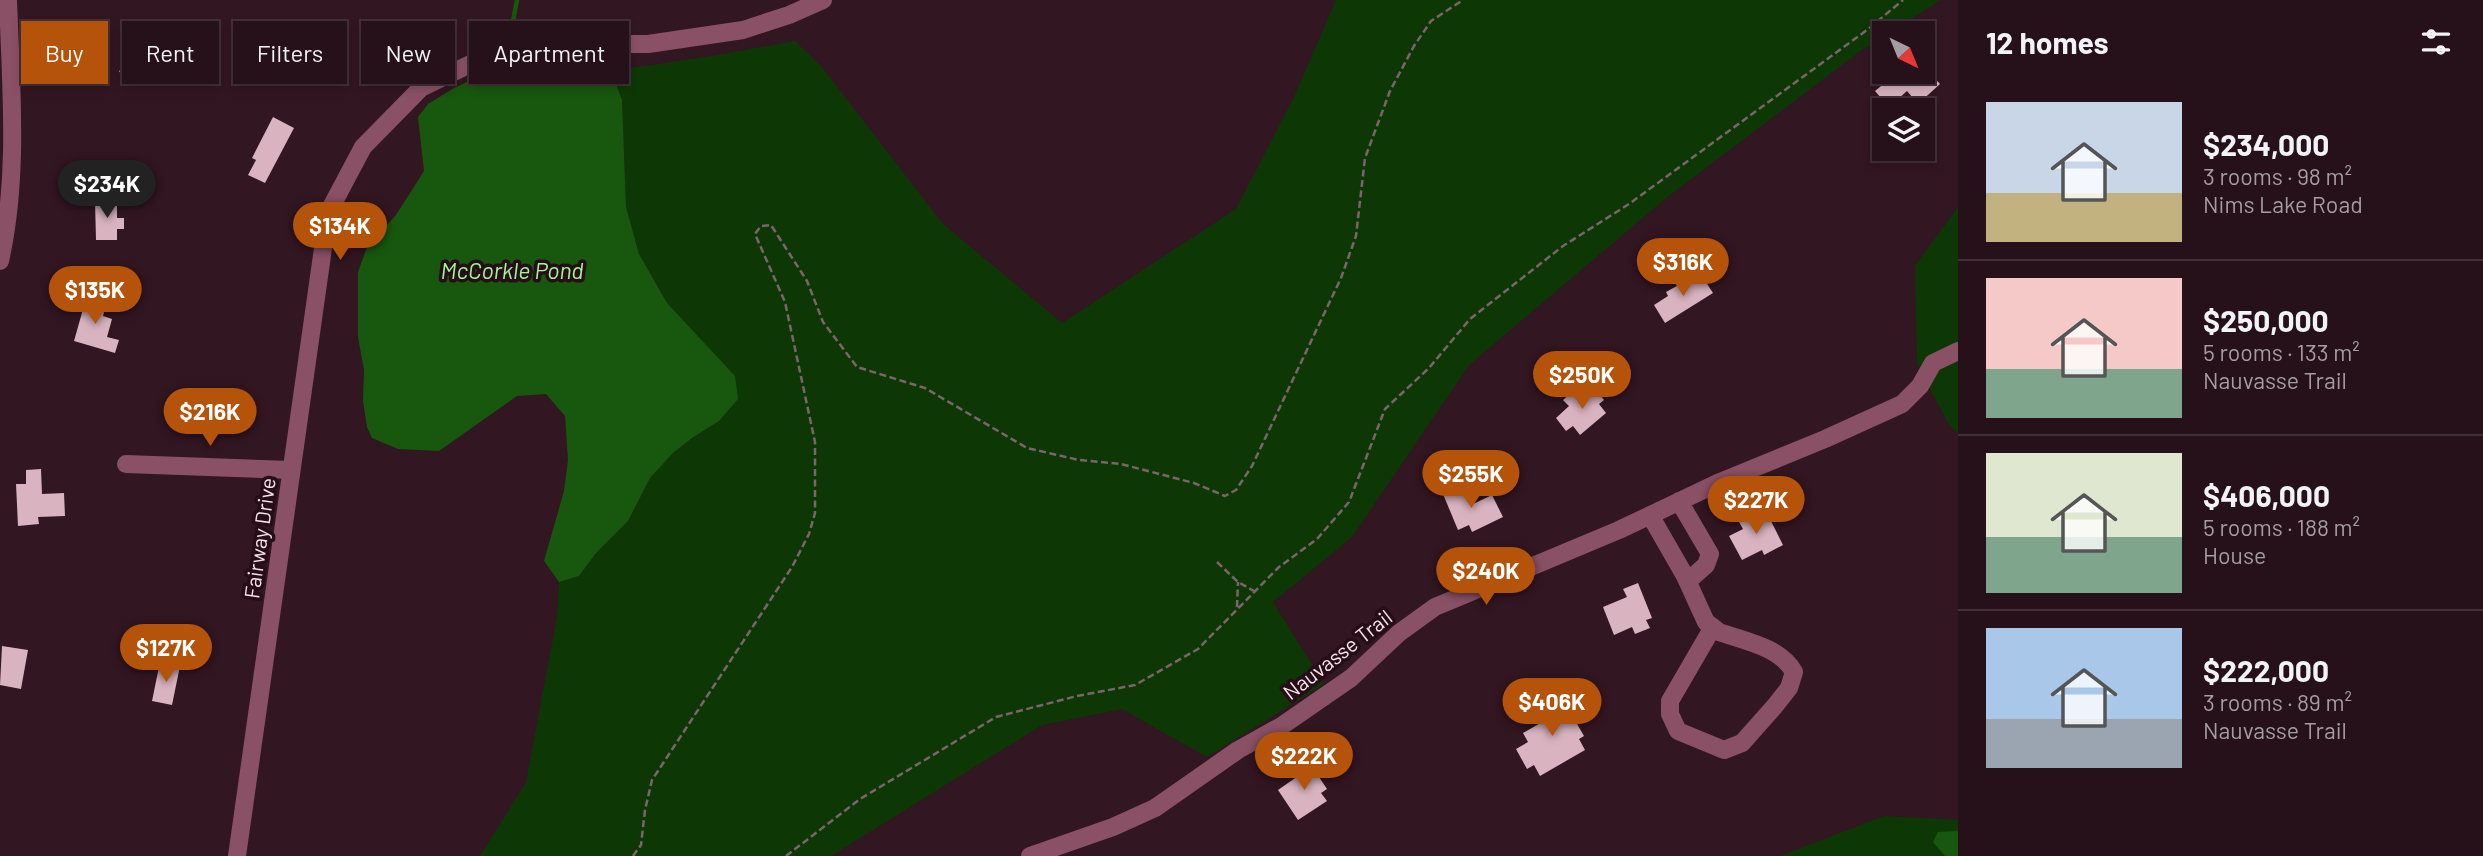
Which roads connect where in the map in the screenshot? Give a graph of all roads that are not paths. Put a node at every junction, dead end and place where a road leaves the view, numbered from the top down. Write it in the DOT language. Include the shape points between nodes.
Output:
graph roads {
  1 [pos="8,0"];
  2 [pos="823,0"];
  3 [pos="5,198"];
  4 [pos="0,261"];
  5 [pos="1958,351"];
  6 [pos="126,464"];
  7 [pos="291,470"];
  8 [pos="1679,501"];
  9 [pos="1650,515"];
  10 [pos="1688,581"];
  11 [pos="1713,627"];
  12 [pos="237,856"];
  13 [pos="1030,856"];
  1 -- 3 [label="street" via="12,146"];
  2 -- 7 [label="street, Fairway Drive" via="743,30 648,44 499,50 421,88 363,147 328,213"];
  3 -- 4 [label="street" via="8,228"];
  5 -- 8 [label="street, Nauvasse Trail" via="1933,363 1920,386 1902,404"];
  6 -- 7 [label="street"];
  7 -- 12 [label="street, Fairway Drive"];
  8 -- 9 [label="street, Nauvasse Trail"];
  8 -- 10 [label="street" via="1710,554 1706,565"];
  9 -- 10 [label="street"];
  9 -- 13 [label="street, Nauvasse Trail" via="1435,607 1351,678 1155,808"];
  10 -- 11 [label="street" via="1706,622"];
  11 -- 11 [label="street" via="1770,650 1788,661 1794,672 1774,708 1742,743 1724,750 1678,731 1671,714 1670,701"];
}
